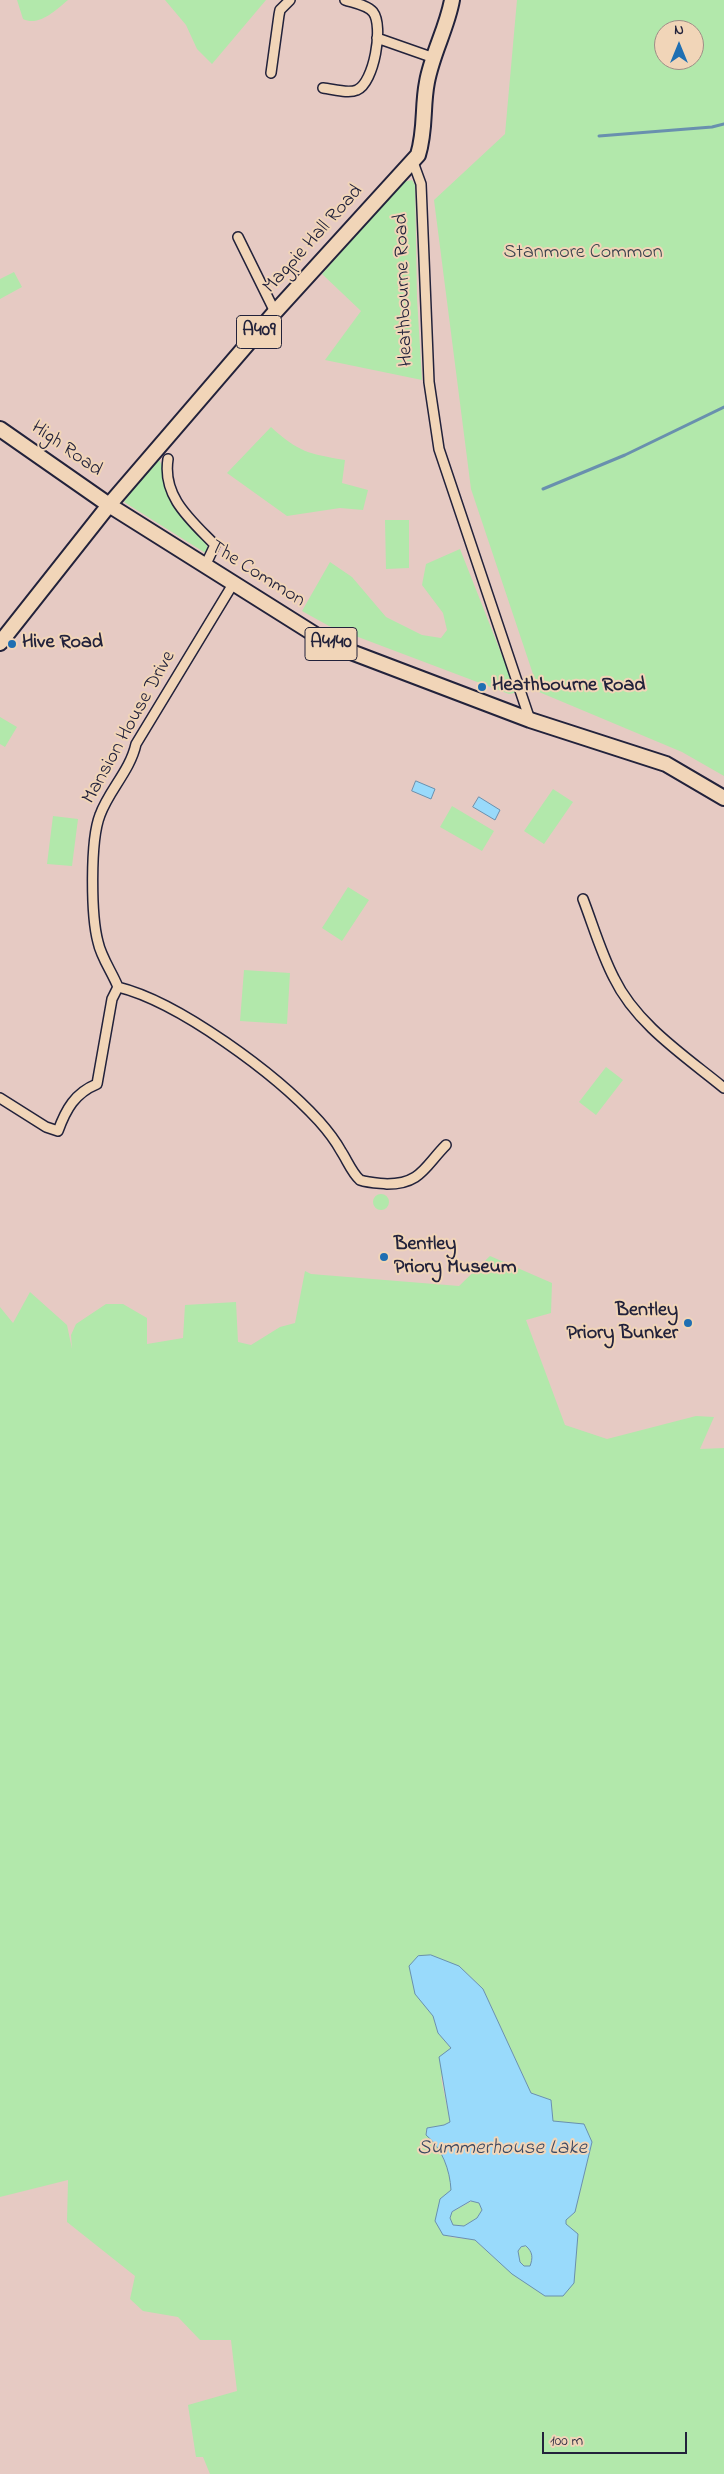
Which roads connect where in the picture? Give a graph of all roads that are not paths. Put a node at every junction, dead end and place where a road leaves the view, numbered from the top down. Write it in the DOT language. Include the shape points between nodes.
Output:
graph roads {
  1 [pos="290,0"];
  2 [pos="345,0"];
  3 [pos="452,0"];
  4 [pos="377,38"];
  5 [pos="434,58"];
  6 [pos="272,72"];
  7 [pos="323,88"];
  8 [pos="413,162"];
  9 [pos="238,237"];
  10 [pos="275,312"];
  11 [pos="0,429"];
  12 [pos="168,459"];
  13 [pos="108,504"];
  14 [pos="205,566"];
  15 [pos="234,584"];
  16 [pos="0,643"];
  17 [pos="530,720"];
  18 [pos="724,798"];
  19 [pos="583,899"];
  20 [pos="118,987"];
  21 [pos="724,1088"];
  22 [pos="0,1098"];
  23 [pos="446,1145"];
  1 -- 6 [label="street" via="280,10"];
  2 -- 4 [label="street" via="372,11 377,21"];
  3 -- 5 [label="main road, A409"];
  4 -- 5 [label="street"];
  4 -- 7 [label="street" via="370,76 362,88 355,91"];
  5 -- 8 [label="main road, A409" via="425,95 423,137"];
  8 -- 10 [label="main road, Magpie Hall Road / A409"];
  8 -- 17 [label="street, Heathbourne Road" via="421,184 429,382 439,449"];
  9 -- 10 [label="street"];
  10 -- 13 [label="main road, Magpie Hall Road / A409"];
  11 -- 13 [label="main road, High Road / A4140"];
  12 -- 14 [label="street" via="168,483 177,504 215,545"];
  13 -- 14 [label="main road, The Common / A4140"];
  13 -- 16 [label="main road, A409"];
  14 -- 15 [label="main road, The Common / A4140"];
  15 -- 17 [label="main road, The Common / A4140" via="330,644"];
  15 -- 20 [label="street, Mansion House Drive" via="136,744 133,759 114,788 98,822 93,871 95,929 100,950"];
  17 -- 18 [label="main road, The Common / A4140" via="666,764"];
  19 -- 21 [label="street" via="614,978 626,998 674,1048"];
  20 -- 22 [label="street" via="112,1000 97,1084 86,1088 75,1098 58,1130 46,1127"];
  20 -- 23 [label="street" via="163,1004 268,1074 320,1122 360,1180 397,1184 413,1180"];
}
